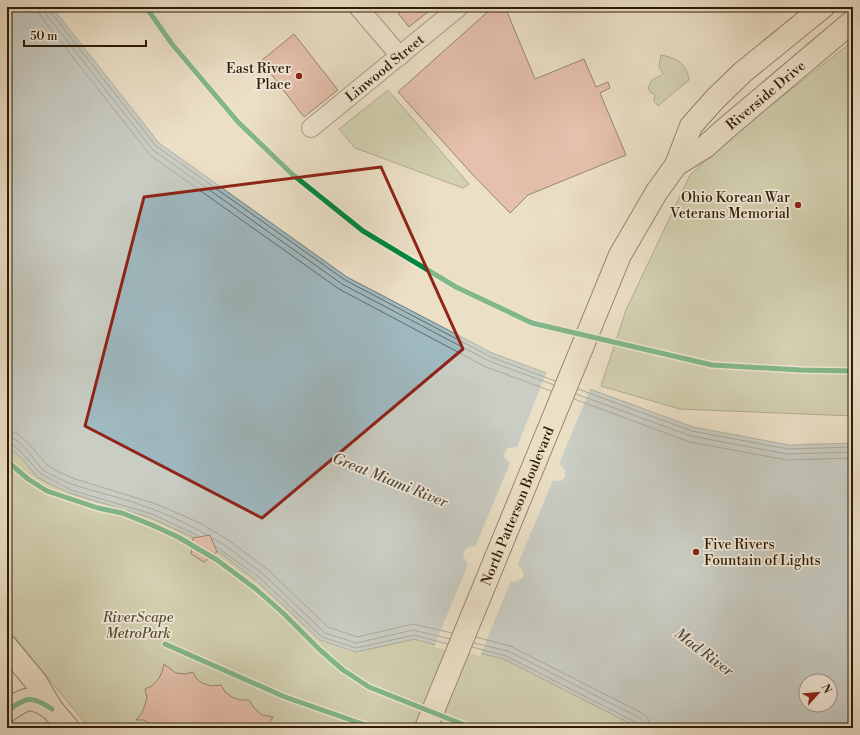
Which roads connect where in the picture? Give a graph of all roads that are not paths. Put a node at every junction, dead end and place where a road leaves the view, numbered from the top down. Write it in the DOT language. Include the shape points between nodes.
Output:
graph roads {
  1 [pos="358,7"];
  2 [pos="459,7"];
  3 [pos="823,7"];
  4 [pos="853,21"];
  5 [pos="400,56"];
  6 [pos="311,128"];
  7 [pos="676,165"];
  8 [pos="609,283"];
  9 [pos="7,647"];
  10 [pos="52,709"];
  11 [pos="7,711"];
  12 [pos="68,728"];
  13 [pos="426,728"];
  1 -- 5 [label="street"];
  2 -- 5 [label="street, Linwood Street"];
  3 -- 7 [label="main road, Riverside Drive" via="743,72 715,99 691,126"];
  4 -- 7 [label="main road, Riverside Drive" via="706,147"];
  5 -- 6 [label="street, Linwood Street"];
  7 -- 8 [label="main road, Riverside Drive" via="634,229"];
  8 -- 13 [label="main road, North Patterson Boulevard"];
  9 -- 10 [label="main road" via="36,682"];
  10 -- 11 [label="main road" via="39,700 31,699 22,701"];
  10 -- 12 [label="main road"];
}
